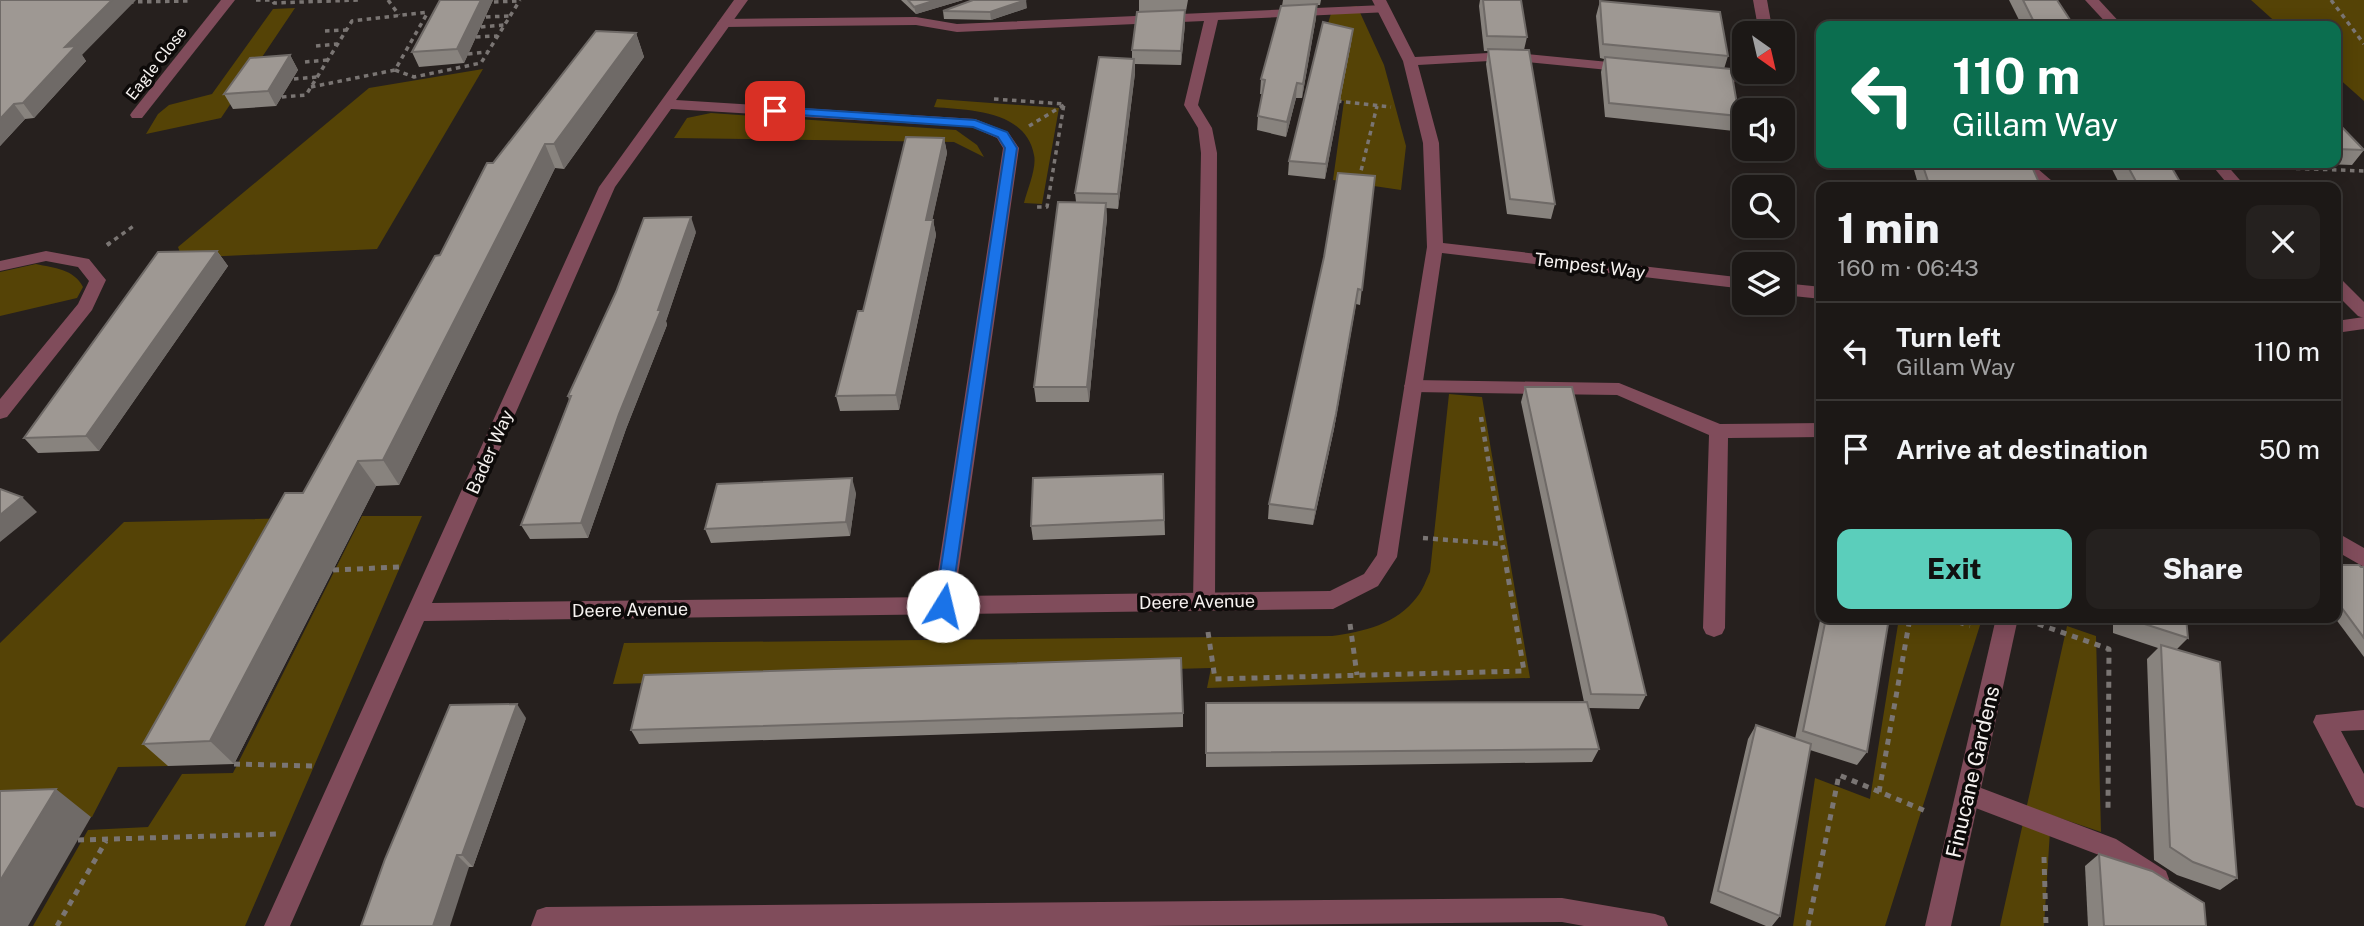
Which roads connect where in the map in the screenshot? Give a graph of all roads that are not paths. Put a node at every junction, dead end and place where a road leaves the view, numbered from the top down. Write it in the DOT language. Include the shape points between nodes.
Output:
graph roads {
  1 [pos="741,0"];
  2 [pos="1760,0"];
  3 [pos="2091,0"];
  4 [pos="228,1"];
  5 [pos="1381,4"];
  6 [pos="951,10"];
  7 [pos="1212,17"];
  8 [pos="916,21"];
  9 [pos="1764,21"];
  10 [pos="2111,21"];
  11 [pos="724,23"];
  12 [pos="1410,61"];
  13 [pos="1641,69"];
  14 [pos="1695,74"];
  15 [pos="1732,78"];
  16 [pos="666,104"];
  17 [pos="137,115"];
  18 [pos="2026,168"];
  19 [pos="2221,168"];
  20 [pos="2044,182"];
  21 [pos="2234,182"];
  22 [pos="1435,247"];
  23 [pos="0,266"];
  24 [pos="1732,282"];
  25 [pos="2341,289"];
  26 [pos="1795,290"];
  27 [pos="1816,292"];
  28 [pos="2364,312"];
  29 [pos="2364,323"];
  30 [pos="2341,326"];
  31 [pos="1413,386"];
  32 [pos="0,412"];
  33 [pos="1719,430"];
  34 [pos="1816,430"];
  35 [pos="2341,543"];
  36 [pos="2364,559"];
  37 [pos="1204,602"];
  38 [pos="943,606"];
  39 [pos="419,612"];
  40 [pos="2006,623"];
  41 [pos="1714,628"];
  42 [pos="2364,720"];
  43 [pos="1968,794"];
  44 [pos="2364,797"];
  45 [pos="2182,895"];
  46 [pos="277,926"];
  47 [pos="544,926"];
  48 [pos="1655,926"];
  49 [pos="1938,926"];
  1 -- 11 [label="street, Bader Way"];
  2 -- 9 [label="street"];
  3 -- 10 [label="street"];
  4 -- 17 [label="street, Eagle Close"];
  5 -- 7 [label="street"];
  5 -- 12 [label="street, Deere Avenue"];
  6 -- 8 [label="street"];
  7 -- 8 [label="street" via="957,28"];
  7 -- 37 [label="street" via="1191,105 1205,128 1209,153"];
  8 -- 11 [label="street"];
  11 -- 16 [label="street, Bader Way"];
  12 -- 13 [label="street" via="1507,56"];
  12 -- 22 [label="street, Deere Avenue" via="1431,143"];
  14 -- 15 [label="street"];
  16 -- 38 [label="street" via="975,123 1003,135 1011,148"];
  16 -- 39 [label="street, Bader Way" via="607,187"];
  18 -- 20 [label="street"];
  19 -- 21 [label="street"];
  22 -- 24 [label="street, Tempest Way"];
  22 -- 31 [label="street, Deere Avenue"];
  23 -- 32 [label="street" via="46,256 83,263 98,280 86,306"];
  25 -- 28 [label="street"];
  26 -- 27 [label="street"];
  29 -- 30 [label="street"];
  31 -- 33 [label="street" via="1619,389"];
  31 -- 37 [label="street, Deere Avenue" via="1387,557 1371,580 1333,600"];
  33 -- 34 [label="street"];
  33 -- 41 [label="street"];
  35 -- 36 [label="street"];
  37 -- 38 [label="street, Deere Avenue"];
  38 -- 39 [label="street, Deere Avenue"];
  39 -- 46 [label="street, Bader Way"];
  40 -- 43 [label="street, Finucane Gardens"];
  42 -- 44 [label="street" via="2324,722"];
  43 -- 45 [label="street" via="2107,847"];
  43 -- 49 [label="street, Finucane Gardens"];
  47 -- 48 [label="street" via="546,919 1562,910"];
}
